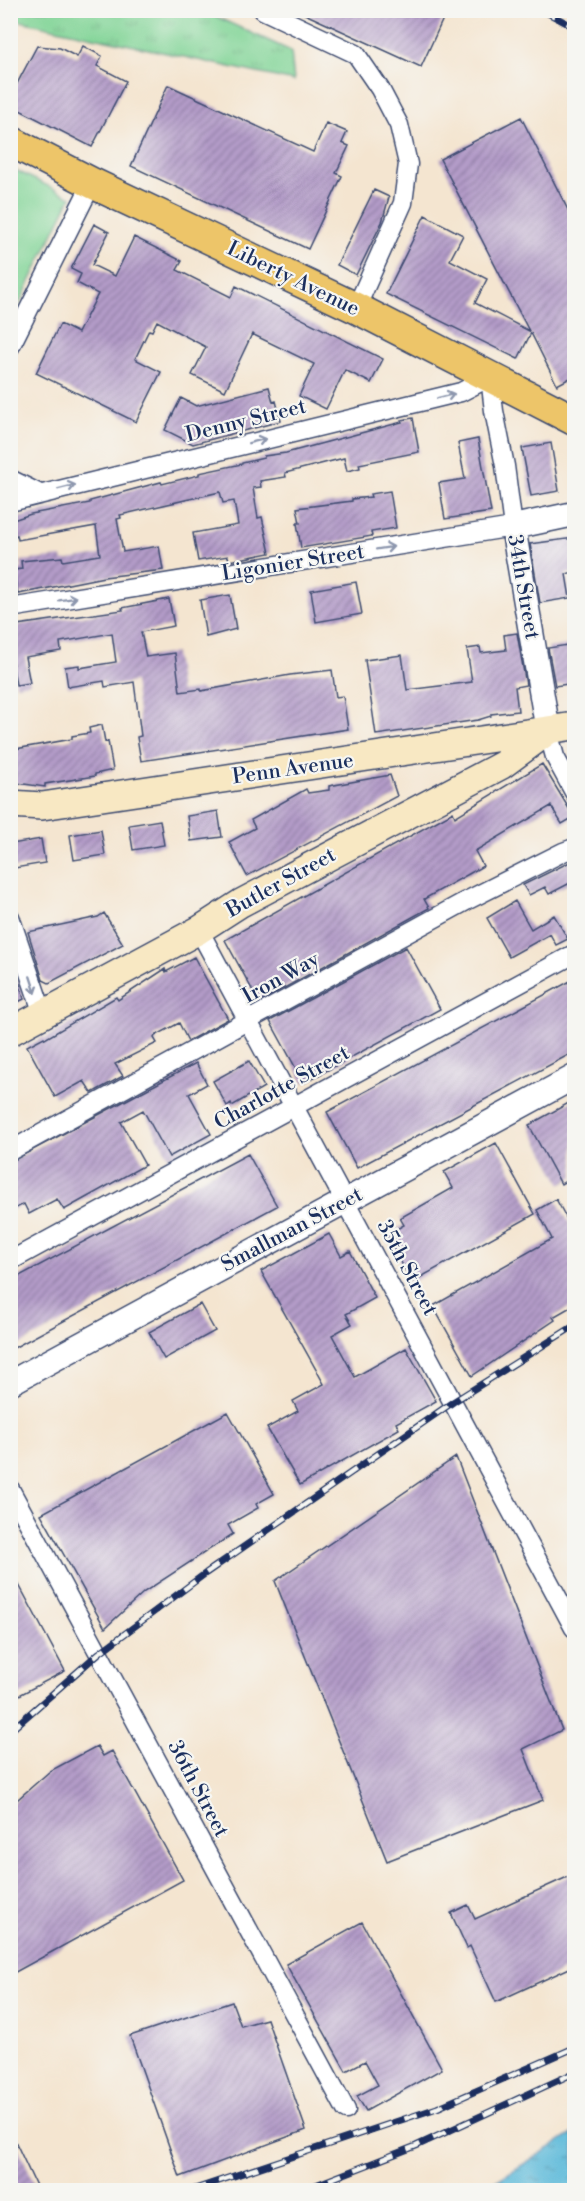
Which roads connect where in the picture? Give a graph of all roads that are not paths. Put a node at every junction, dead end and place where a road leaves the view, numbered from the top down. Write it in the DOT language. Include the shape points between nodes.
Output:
graph roads {
  1 [pos="263,10"];
  2 [pos="10,141"];
  3 [pos="92,183"];
  4 [pos="356,308"];
  5 [pos="10,347"];
  6 [pos="490,378"];
  7 [pos="574,420"];
  8 [pos="10,479"];
  9 [pos="40,494"];
  10 [pos="10,502"];
  11 [pos="574,514"];
  12 [pos="513,527"];
  13 [pos="10,608"];
  14 [pos="574,726"];
  15 [pos="548,732"];
  16 [pos="574,792"];
  17 [pos="10,804"];
  18 [pos="574,848"];
  19 [pos="10,916"];
  20 [pos="199,930"];
  21 [pos="574,954"];
  22 [pos="43,1014"];
  23 [pos="249,1022"];
  24 [pos="10,1032"];
  25 [pos="574,1077"];
  26 [pos="294,1107"];
  27 [pos="10,1151"];
  28 [pos="346,1201"];
  29 [pos="10,1261"];
  30 [pos="10,1383"];
  31 [pos="10,1489"];
  32 [pos="574,1628"];
  33 [pos="346,2110"];
  1 -- 4 [label="street" via="356,54 399,125 408,164 403,203"];
  2 -- 3 [label="main road, Liberty Avenue"];
  3 -- 4 [label="main road, Liberty Avenue"];
  3 -- 5 [label="street"];
  4 -- 6 [label="main road, Liberty Avenue"];
  6 -- 7 [label="main road, Liberty Avenue"];
  9 -- 6 [label="street, Denny Street, one-way" via="461,392"];
  6 -- 12 [label="street, 34th Street"];
  8 -- 9 [label="street"];
  9 -- 10 [label="street, Denny Street"];
  11 -- 12 [label="street, Ligonier Street"];
  13 -- 12 [label="street, Ligonier Street, one-way"];
  12 -- 15 [label="street, 34th Street"];
  14 -- 15 [label="main road, Penn Avenue"];
  15 -- 16 [label="street, 34th Street" via="555,757"];
  15 -- 17 [label="main road, Penn Avenue" via="42,806"];
  15 -- 20 [label="main road, Butler Street" via="502,765 241,903"];
  18 -- 23 [label="street, Iron Way" via="466,901"];
  19 -- 22 [label="street, one-way"];
  20 -- 22 [label="main road, Butler Street"];
  20 -- 23 [label="street, 35th Street"];
  21 -- 26 [label="street, Charlotte Street"];
  22 -- 24 [label="main road, Butler Street"];
  23 -- 26 [label="street, 35th Street"];
  23 -- 27 [label="street, Iron Way"];
  25 -- 28 [label="street, Smallman Street"];
  26 -- 28 [label="street, 35th Street"];
  26 -- 29 [label="street, Charlotte Street"];
  28 -- 30 [label="street, Smallman Street"];
  28 -- 32 [label="street, 35th Street"];
  31 -- 33 [label="street, 36th Street"];
}
